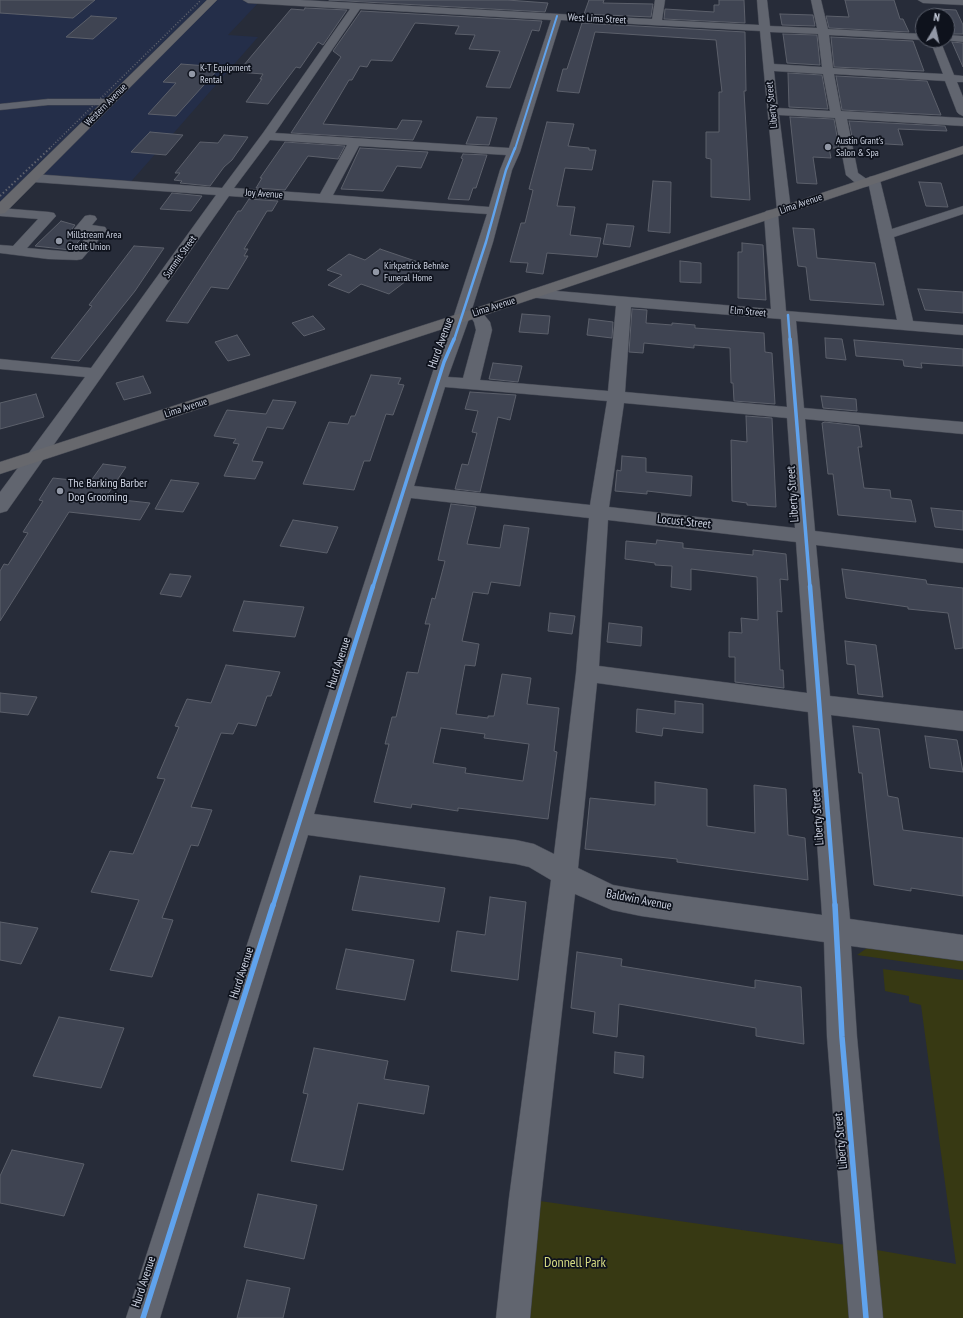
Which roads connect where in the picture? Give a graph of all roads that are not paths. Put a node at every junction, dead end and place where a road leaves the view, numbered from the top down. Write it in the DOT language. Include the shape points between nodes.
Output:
graph roads {
  1 [pos="212,0"];
  2 [pos="248,0"];
  3 [pos="660,0"];
  4 [pos="762,0"];
  5 [pos="816,0"];
  6 [pos="923,0"];
  7 [pos="963,2"];
  8 [pos="349,4"];
  9 [pos="564,14"];
  10 [pos="657,22"];
  11 [pos="765,28"];
  12 [pos="823,31"];
  13 [pos="915,36"];
  14 [pos="938,48"];
  15 [pos="769,67"];
  16 [pos="828,70"];
  17 [pos="950,78"];
  18 [pos="963,79"];
  19 [pos="109,102"];
  20 [pos="0,106"];
  21 [pos="773,111"];
  22 [pos="963,112"];
  23 [pos="838,114"];
  24 [pos="963,122"];
  25 [pos="267,136"];
  26 [pos="355,141"];
  27 [pos="963,150"];
  28 [pos="514,152"];
  29 [pos="33,178"];
  30 [pos="869,181"];
  31 [pos="225,192"];
  32 [pos="324,199"];
  33 [pos="963,210"];
  34 [pos="0,211"];
  35 [pos="494,212"];
  36 [pos="778,212"];
  37 [pos="90,219"];
  38 [pos="886,234"];
  39 [pos="0,250"];
  40 [pos="16,252"];
  41 [pos="533,294"];
  42 [pos="624,302"];
  43 [pos="783,315"];
  44 [pos="468,316"];
  45 [pos="906,325"];
  46 [pos="963,330"];
  47 [pos="0,364"];
  48 [pos="96,374"];
  49 [pos="439,381"];
  50 [pos="470,384"];
  51 [pos="616,397"];
  52 [pos="797,414"];
  53 [pos="963,428"];
  54 [pos="37,455"];
  55 [pos="0,468"];
  56 [pos="405,491"];
  57 [pos="0,506"];
  58 [pos="599,512"];
  59 [pos="806,537"];
  60 [pos="963,556"];
  61 [pos="587,673"];
  62 [pos="820,704"];
  63 [pos="963,721"];
  64 [pos="300,823"];
  65 [pos="564,874"];
  66 [pos="837,930"];
  67 [pos="963,948"];
  68 [pos="143,1318"];
  69 [pos="513,1318"];
  70 [pos="866,1318"];
  1 -- 19 [label="main road, Western Avenue"];
  2 -- 8 [label="street, West Lima Street"];
  3 -- 10 [label="street"];
  4 -- 11 [label="street, Liberty Street"];
  5 -- 12 [label="street"];
  6 -- 7 [label="street"];
  8 -- 9 [label="street, West Lima Street"];
  8 -- 25 [label="street, Summit Street"];
  9 -- 10 [label="street, West Lima Street"];
  9 -- 28 [label="street, Hurd Avenue" via="551,32"];
  10 -- 11 [label="street, West Lima Street"];
  11 -- 12 [label="street, West Lima Street"];
  11 -- 15 [label="street, Liberty Street"];
  12 -- 13 [label="street, West Lima Street"];
  12 -- 16 [label="street"];
  14 -- 17 [label="street"];
  15 -- 16 [label="street"];
  15 -- 21 [label="street, Liberty Street"];
  16 -- 17 [label="street"];
  16 -- 23 [label="street"];
  17 -- 18 [label="street"];
  17 -- 22 [label="street"];
  19 -- 20 [label="street" via="48,102"];
  19 -- 29 [label="main road, Western Avenue"];
  21 -- 23 [label="street"];
  21 -- 36 [label="street, Liberty Street"];
  23 -- 24 [label="street"];
  23 -- 30 [label="street" via="852,175"];
  25 -- 26 [label="street"];
  25 -- 31 [label="street, Summit Street"];
  26 -- 28 [label="street"];
  26 -- 32 [label="street"];
  27 -- 30 [label="main road, Lima Avenue"];
  28 -- 35 [label="street, Hurd Avenue"];
  29 -- 31 [label="street, Joy Avenue"];
  29 -- 34 [label="main road, Western Avenue"];
  30 -- 36 [label="main road, Lima Avenue"];
  30 -- 38 [label="street"];
  31 -- 32 [label="street, Joy Avenue"];
  31 -- 48 [label="street, Summit Street"];
  32 -- 35 [label="street, Joy Avenue"];
  33 -- 38 [label="street"];
  34 -- 40 [label="street" via="49,216"];
  35 -- 44 [label="street, Hurd Avenue"];
  36 -- 41 [label="main road, Lima Avenue"];
  36 -- 43 [label="street, Liberty Street"];
  37 -- 40 [label="street" via="81,229 100,230 77,256"];
  38 -- 45 [label="street"];
  39 -- 40 [label="street"];
  41 -- 42 [label="street, Elm Street"];
  41 -- 44 [label="main road, Lima Avenue"];
  42 -- 43 [label="street, Elm Street"];
  42 -- 51 [label="street"];
  43 -- 45 [label="street, Elm Street"];
  43 -- 52 [label="street, Liberty Street"];
  44 -- 49 [label="street, Hurd Avenue"];
  44 -- 50 [label="street" via="482,322 484,330"];
  44 -- 54 [label="main road, Lima Avenue"];
  45 -- 46 [label="street, Elm Street"];
  47 -- 48 [label="street"];
  48 -- 54 [label="street, Summit Street"];
  49 -- 50 [label="street"];
  49 -- 56 [label="street, Hurd Avenue"];
  50 -- 51 [label="street"];
  51 -- 52 [label="street"];
  51 -- 58 [label="street"];
  52 -- 53 [label="street"];
  52 -- 59 [label="street, Liberty Street"];
  54 -- 55 [label="main road, Lima Avenue"];
  54 -- 57 [label="street, Summit Street"];
  56 -- 58 [label="street, Locust Street"];
  56 -- 64 [label="street, Hurd Avenue"];
  58 -- 59 [label="street, Locust Street"];
  58 -- 61 [label="street"];
  59 -- 60 [label="street, Locust Street"];
  59 -- 62 [label="street, Liberty Street"];
  61 -- 62 [label="street"];
  61 -- 65 [label="street"];
  62 -- 63 [label="street"];
  62 -- 66 [label="street, Liberty Street"];
  64 -- 65 [label="street, Baldwin Avenue" via="516,852 534,856"];
  64 -- 68 [label="street, Hurd Avenue"];
  65 -- 66 [label="street, Baldwin Avenue" via="612,897 641,903"];
  65 -- 69 [label="street"];
  66 -- 67 [label="street, Baldwin Avenue"];
  66 -- 70 [label="street, Liberty Street" via="842,1036"];
}
